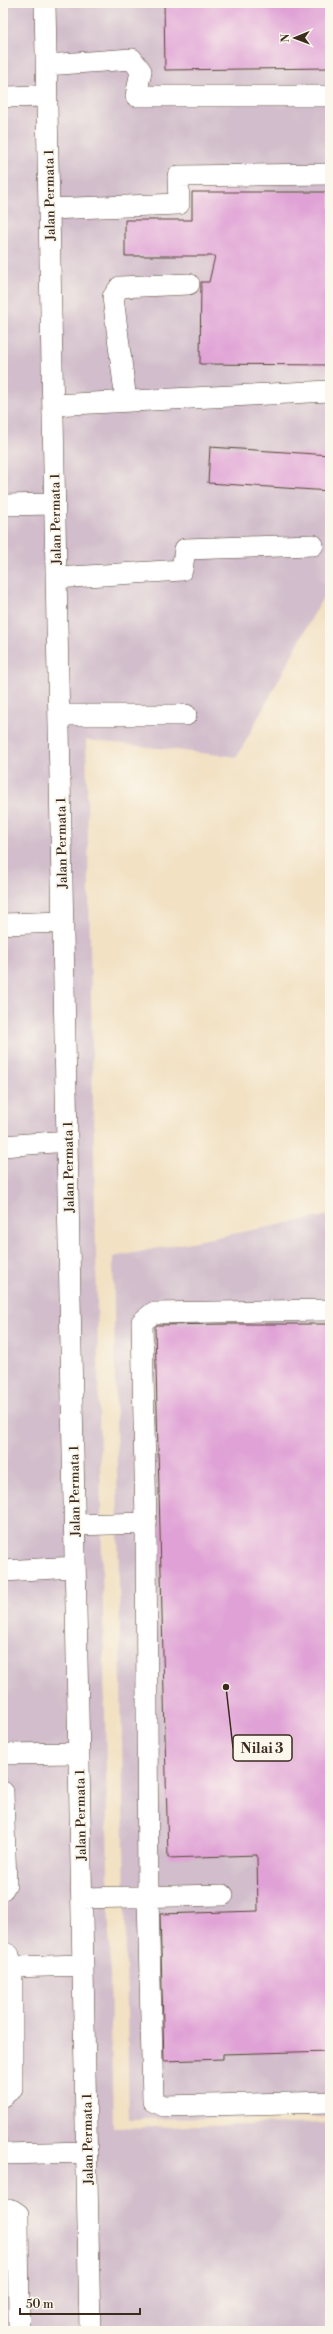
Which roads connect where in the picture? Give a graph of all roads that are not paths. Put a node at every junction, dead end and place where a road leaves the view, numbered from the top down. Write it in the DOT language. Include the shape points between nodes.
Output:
graph roads {
  1 [pos="45,3"];
  2 [pos="46,65"];
  3 [pos="47,96"];
  4 [pos="330,96"];
  5 [pos="3,97"];
  6 [pos="330,174"];
  7 [pos="49,209"];
  8 [pos="189,284"];
  9 [pos="330,391"];
  10 [pos="126,401"];
  11 [pos="53,405"];
  12 [pos="55,504"];
  13 [pos="3,505"];
  14 [pos="313,545"];
  15 [pos="56,578"];
  16 [pos="59,715"];
  17 [pos="186,715"];
  18 [pos="63,922"];
  19 [pos="3,924"];
  20 [pos="67,1141"];
  21 [pos="3,1146"];
  22 [pos="330,1310"];
  23 [pos="146,1523"];
  24 [pos="75,1525"];
  25 [pos="75,1567"];
  26 [pos="3,1571"];
  27 [pos="79,1753"];
  28 [pos="3,1754"];
  29 [pos="3,1792"];
  30 [pos="3,1889"];
  31 [pos="223,1896"];
  32 [pos="148,1897"];
  33 [pos="82,1898"];
  34 [pos="7,1960"];
  35 [pos="83,1965"];
  36 [pos="3,2096"];
  37 [pos="330,2102"];
  38 [pos="87,2152"];
  39 [pos="3,2154"];
  40 [pos="3,2210"];
  41 [pos="19,2331"];
  42 [pos="90,2331"];
  1 -- 2 [label="street, Jalan Permata 1"];
  2 -- 3 [label="street, Jalan Permata 1"];
  2 -- 4 [label="street" via="132,59 141,71 136,96"];
  3 -- 5 [label="street"];
  3 -- 7 [label="street, Jalan Permata 1"];
  6 -- 7 [label="street" via="178,176 179,204"];
  7 -- 11 [label="street, Jalan Permata 1"];
  8 -- 10 [label="street" via="120,287 113,297"];
  9 -- 10 [label="street"];
  10 -- 11 [label="street"];
  11 -- 12 [label="street, Jalan Permata 1"];
  12 -- 13 [label="street"];
  12 -- 15 [label="street, Jalan Permata 1"];
  14 -- 15 [label="street" via="185,549 182,570"];
  15 -- 16 [label="street, Jalan Permata 1"];
  16 -- 17 [label="street"];
  16 -- 18 [label="street, Jalan Permata 1"];
  18 -- 19 [label="street"];
  18 -- 20 [label="street, Jalan Permata 1"];
  20 -- 21 [label="street"];
  20 -- 24 [label="street, Jalan Permata 1"];
  22 -- 23 [label="street" via="153,1313 142,1322"];
  23 -- 24 [label="street"];
  23 -- 32 [label="street"];
  24 -- 25 [label="street, Jalan Permata 1"];
  25 -- 26 [label="street"];
  25 -- 27 [label="street, Jalan Permata 1"];
  27 -- 28 [label="street"];
  27 -- 33 [label="street, Jalan Permata 1"];
  29 -- 30 [label="street" via="6,1884"];
  31 -- 32 [label="street"];
  32 -- 33 [label="street"];
  32 -- 37 [label="street" via="153,2101 163,2106"];
  33 -- 35 [label="street, Jalan Permata 1"];
  34 -- 35 [label="street"];
  34 -- 36 [label="street" via="12,2088"];
  35 -- 38 [label="street, Jalan Permata 1"];
  38 -- 39 [label="street"];
  38 -- 42 [label="street, Jalan Permata 1"];
  40 -- 41 [label="street" via="12,2210 18,2214"];
}
